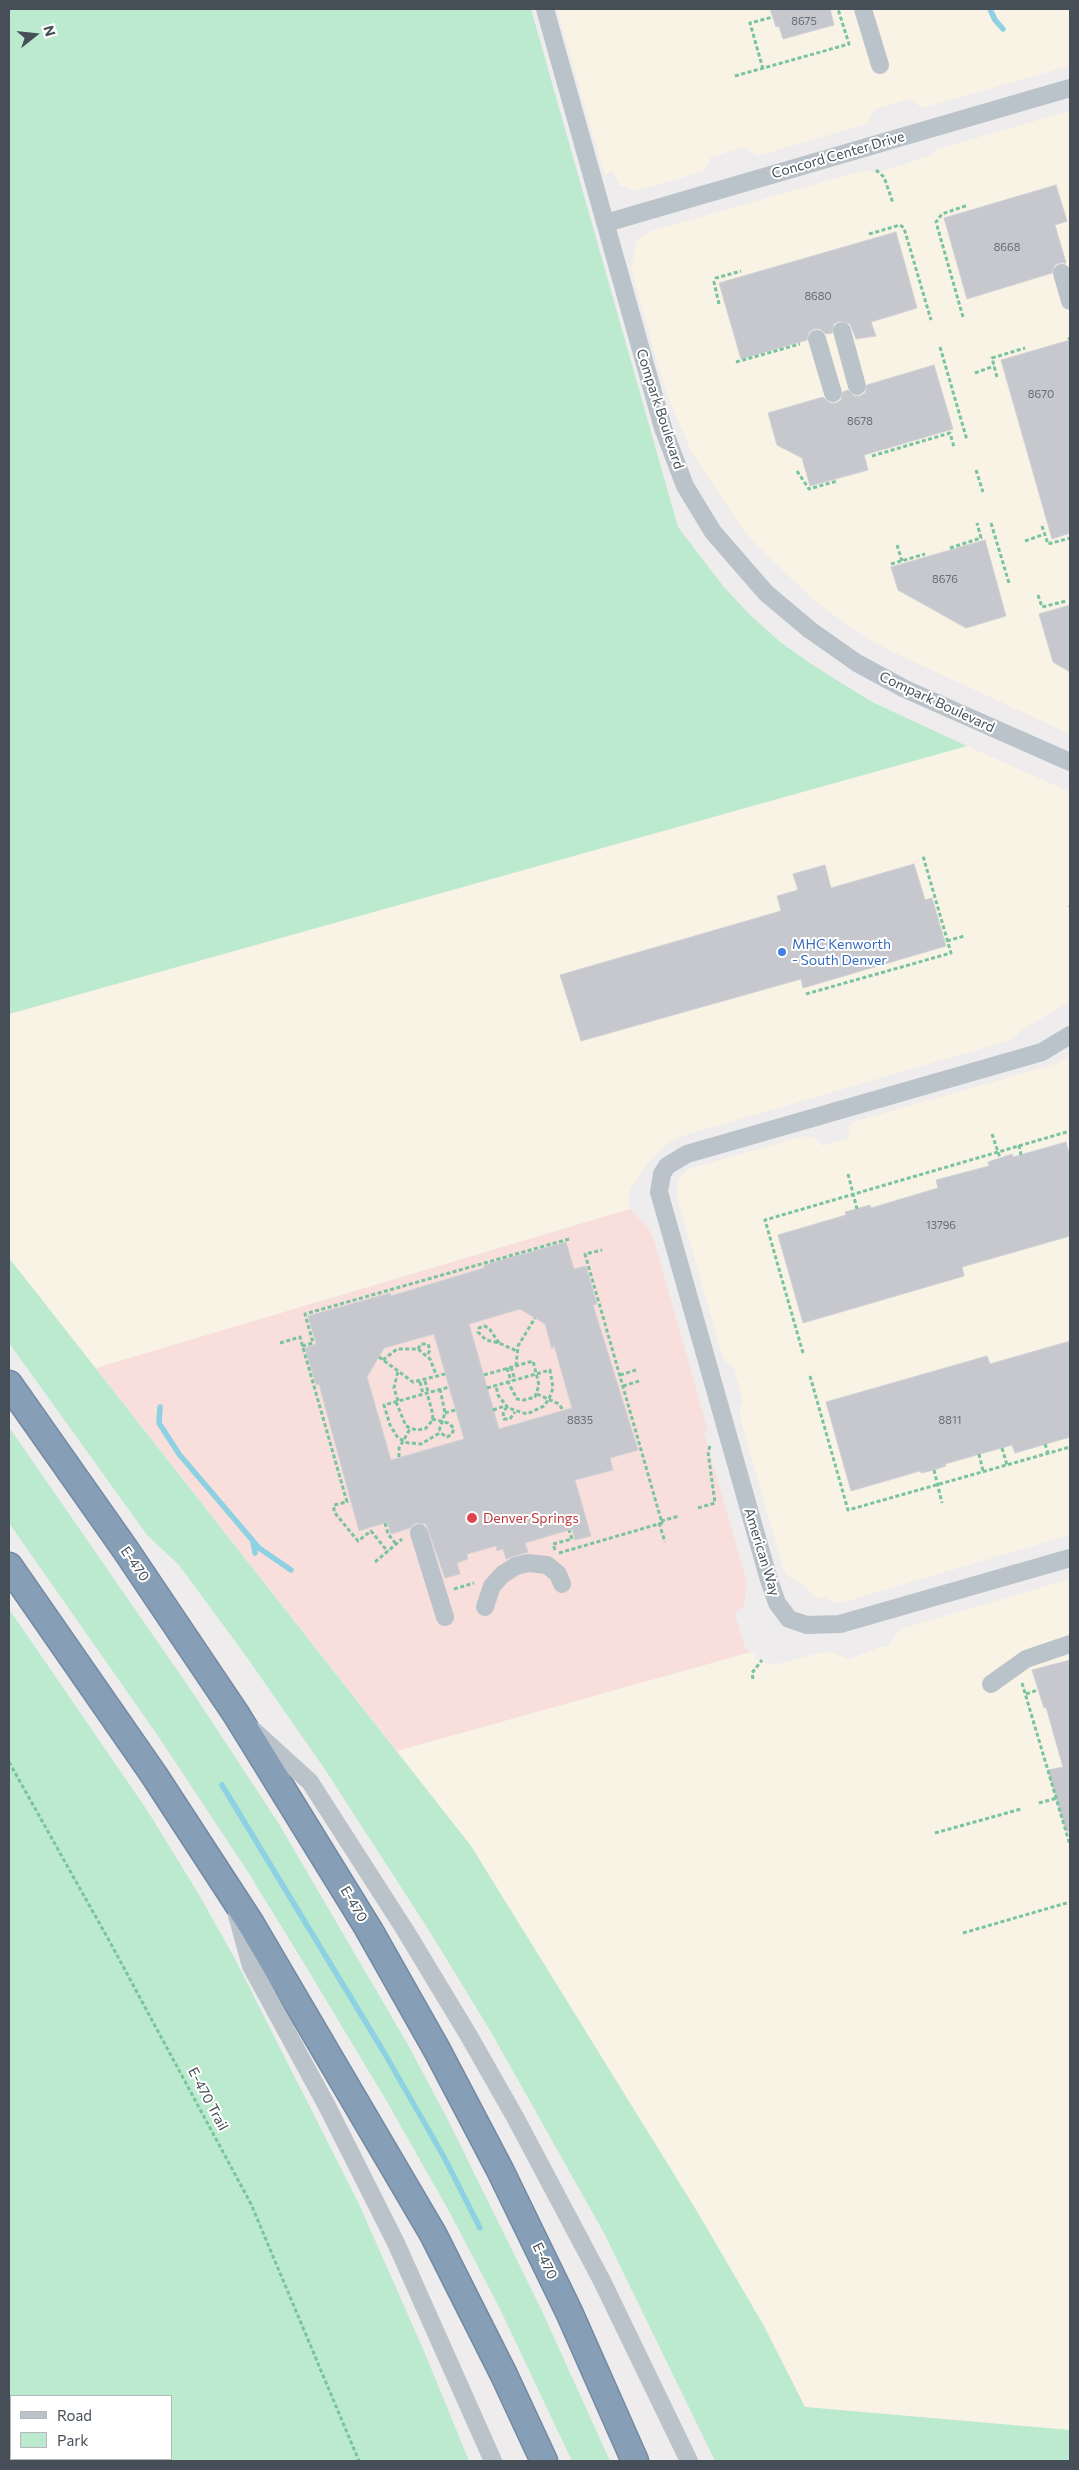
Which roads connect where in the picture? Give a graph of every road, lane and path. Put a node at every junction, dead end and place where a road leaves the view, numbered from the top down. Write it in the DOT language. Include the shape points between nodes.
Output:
graph roads {
  1 [pos="544,9"];
  2 [pos="838,9"];
  3 [pos="863,9"];
  4 [pos="773,17"];
  5 [pos="880,65"];
  6 [pos="763,69"];
  7 [pos="735,76"];
  8 [pos="1070,88"];
  9 [pos="876,170"];
  10 [pos="893,204"];
  11 [pos="968,205"];
  12 [pos="606,223"];
  13 [pos="869,234"];
  14 [pos="741,271"];
  15 [pos="1062,273"];
  16 [pos="1070,301"];
  17 [pos="719,304"];
  18 [pos="963,317"];
  19 [pos="931,320"];
  20 [pos="842,331"];
  21 [pos="810,342"];
  22 [pos="940,348"];
  23 [pos="1025,348"];
  24 [pos="736,362"];
  25 [pos="994,366"];
  26 [pos="975,373"];
  27 [pos="997,377"];
  28 [pos="857,386"];
  29 [pos="833,393"];
  30 [pos="967,440"];
  31 [pos="954,447"];
  32 [pos="872,456"];
  33 [pos="976,470"];
  34 [pos="797,471"];
  35 [pos="837,481"];
  36 [pos="983,492"];
  37 [pos="977,523"];
  38 [pos="991,524"];
  39 [pos="1042,526"];
  40 [pos="1045,534"];
  41 [pos="1070,538"];
  42 [pos="1025,541"];
  43 [pos="897,545"];
  44 [pos="950,548"];
  45 [pos="925,554"];
  46 [pos="902,561"];
  47 [pos="891,564"];
  48 [pos="1009,583"];
  49 [pos="1038,595"];
  50 [pos="1066,600"];
  51 [pos="1070,762"];
  52 [pos="923,856"];
  53 [pos="964,936"];
  54 [pos="947,941"];
  55 [pos="806,994"];
  56 [pos="1070,1035"];
  57 [pos="1070,1131"];
  58 [pos="992,1134"];
  59 [pos="1019,1145"];
  60 [pos="998,1151"];
  61 [pos="1021,1155"];
  62 [pos="1000,1158"];
  63 [pos="848,1174"];
  64 [pos="853,1194"];
  65 [pos="857,1209"];
  66 [pos="569,1239"];
  67 [pos="602,1250"];
  68 [pos="535,1318"];
  69 [pos="280,1343"];
  70 [pos="499,1343"];
  71 [pos="302,1346"];
  72 [pos="418,1349"];
  73 [pos="517,1351"];
  74 [pos="803,1353"];
  75 [pos="427,1356"];
  76 [pos="379,1357"];
  77 [pos="383,1360"];
  78 [pos="511,1367"];
  79 [pos="636,1370"];
  80 [pos="398,1371"];
  81 [pos="445,1374"];
  82 [pos="536,1374"];
  83 [pos="484,1375"];
  84 [pos="620,1375"];
  85 [pos="810,1376"];
  86 [pos="437,1377"];
  87 [pos="425,1381"];
  88 [pos="511,1381"];
  89 [pos="639,1381"];
  90 [pos="420,1382"];
  91 [pos="9,1384"];
  92 [pos="496,1386"];
  93 [pos="623,1386"];
  94 [pos="449,1387"];
  95 [pos="487,1388"];
  96 [pos="440,1389"];
  97 [pos="426,1393"];
  98 [pos="537,1393"];
  99 [pos="550,1399"];
  100 [pos="397,1401"];
  101 [pos="506,1406"];
  102 [pos="455,1410"];
  103 [pos="493,1410"];
  104 [pos="564,1410"];
  105 [pos="515,1412"];
  106 [pos="445,1413"];
  107 [pos="432,1419"];
  108 [pos="444,1422"];
  109 [pos="410,1429"];
  110 [pos="440,1432"];
  111 [pos="403,1440"];
  112 [pos="1045,1444"];
  113 [pos="710,1446"];
  114 [pos="1070,1447"];
  115 [pos="1002,1448"];
  116 [pos="1048,1453"];
  117 [pos="979,1454"];
  118 [pos="400,1457"];
  119 [pos="1007,1465"];
  120 [pos="934,1470"];
  121 [pos="983,1471"];
  122 [pos="937,1484"];
  123 [pos="942,1503"];
  124 [pos="698,1508"];
  125 [pos="679,1516"];
  126 [pos="660,1522"];
  127 [pos="385,1523"];
  128 [pos="569,1530"];
  129 [pos="414,1533"];
  130 [pos="665,1542"];
  131 [pos="396,1544"];
  132 [pos="388,1552"];
  133 [pos="1070,1558"];
  134 [pos="375,1562"];
  135 [pos="9,1566"];
  136 [pos="482,1580"];
  137 [pos="562,1584"];
  138 [pos="446,1591"];
  139 [pos="485,1606"];
  140 [pos="445,1618"];
  141 [pos="1070,1644"];
  142 [pos="762,1660"];
  143 [pos="753,1679"];
  144 [pos="991,1684"];
  145 [pos="1015,1686"];
  146 [pos="1038,1690"];
  147 [pos="1026,1694"];
  148 [pos="236,1714"];
  149 [pos="9,1762"];
  150 [pos="1056,1798"];
  151 [pos="1039,1804"];
  152 [pos="1020,1809"];
  153 [pos="934,1833"];
  154 [pos="1069,1838"];
  155 [pos="1070,1845"];
  156 [pos="230,1890"];
  157 [pos="1070,1902"];
  158 [pos="964,1933"];
  159 [pos="359,2461"];
  160 [pos="493,2461"];
  161 [pos="544,2461"];
  162 [pos="635,2461"];
  163 [pos="689,2461"];
  1 -- 12 [label="street, Compark Boulevard"];
  2 -- 6 [label="path" via="849,44"];
  3 -- 5 [label="street"];
  4 -- 6 [label="path" via="750,23"];
  6 -- 7 [label="path"];
  8 -- 12 [label="street, Concord Center Drive"];
  9 -- 10 [label="path" via="884,177"];
  11 -- 18 [label="path" via="942,214 936,222"];
  12 -- 51 [label="street, Compark Boulevard" via="663,428 678,468 704,518 741,566 788,613 857,663 905,689"];
  13 -- 19 [label="path" via="900,225 904,228"];
  14 -- 17 [label="path" via="716,278"];
  15 -- 16 [label="street"];
  20 -- 28 [label="street"];
  21 -- 24 [label="path"];
  21 -- 29 [label="street"];
  22 -- 30 [label="path"];
  23 -- 25 [label="path" via="992,358"];
  25 -- 26 [label="path"];
  25 -- 27 [label="path"];
  31 -- 32 [label="path" via="950,433"];
  33 -- 36 [label="path"];
  34 -- 35 [label="path" via="809,489"];
  37 -- 44 [label="path" via="981,538"];
  38 -- 48 [label="path"];
  39 -- 40 [label="path"];
  40 -- 41 [label="path" via="1048,544"];
  40 -- 42 [label="path"];
  43 -- 46 [label="path"];
  45 -- 46 [label="path"];
  46 -- 47 [label="path"];
  49 -- 50 [label="path" via="1042,607"];
  52 -- 54 [label="path"];
  53 -- 54 [label="path"];
  54 -- 55 [label="path" via="951,953"];
  56 -- 133 [label="street, American Way" via="1042,1052 687,1154 667,1166 659,1192 769,1580 777,1603 789,1619 807,1625 840,1624"];
  57 -- 59 [label="path"];
  58 -- 60 [label="path"];
  59 -- 60 [label="path"];
  59 -- 61 [label="path"];
  60 -- 62 [label="path"];
  60 -- 64 [label="path"];
  63 -- 64 [label="path"];
  64 -- 65 [label="path"];
  64 -- 74 [label="path" via="765,1220"];
  66 -- 71 [label="path" via="305,1314 313,1342"];
  67 -- 84 [label="path" via="585,1254"];
  68 -- 73 [label="path"];
  69 -- 71 [label="path" via="300,1337"];
  70 -- 70 [label="path" via="489,1328 479,1328 478,1332 486,1340"];
  70 -- 73 [label="path"];
  71 -- 132 [label="path" via="347,1502 333,1508 358,1541 371,1530"];
  72 -- 75 [label="path"];
  72 -- 75 [label="path" via="421,1344 428,1344"];
  72 -- 77 [label="path" via="397,1349"];
  73 -- 78 [label="path"];
  75 -- 86 [label="path"];
  76 -- 77 [label="path"];
  77 -- 80 [label="path"];
  78 -- 82 [label="path" via="533,1361"];
  78 -- 83 [label="path"];
  78 -- 88 [label="path"];
  79 -- 84 [label="path"];
  80 -- 90 [label="path" via="413,1382"];
  80 -- 100 [label="path" via="394,1388"];
  81 -- 86 [label="path"];
  82 -- 88 [label="path"];
  82 -- 98 [label="path"];
  82 -- 99 [label="path" via="550,1370 553,1388"];
  84 -- 93 [label="path"];
  85 -- 122 [label="path" via="848,1510"];
  86 -- 87 [label="path"];
  87 -- 90 [label="path"];
  87 -- 97 [label="path"];
  88 -- 92 [label="path"];
  88 -- 98 [label="path" via="517,1398 530,1400"];
  89 -- 93 [label="path"];
  90 -- 97 [label="path"];
  91 -- 148 [label="highway, E-470"];
  92 -- 95 [label="path"];
  92 -- 101 [label="path"];
  93 -- 126 [label="path"];
  94 -- 96 [label="path"];
  96 -- 97 [label="path"];
  96 -- 106 [label="path"];
  97 -- 100 [label="path"];
  97 -- 107 [label="path"];
  98 -- 99 [label="path"];
  99 -- 104 [label="path"];
  99 -- 105 [label="path" via="533,1413"];
  100 -- 109 [label="path" via="403,1423"];
  100 -- 111 [label="path" via="384,1405 394,1433"];
  101 -- 103 [label="path"];
  101 -- 105 [label="path"];
  101 -- 105 [label="path" via="504,1419 510,1419"];
  102 -- 106 [label="path"];
  106 -- 108 [label="path"];
  107 -- 108 [label="path"];
  107 -- 109 [label="path" via="425,1429"];
  108 -- 110 [label="path"];
  108 -- 110 [label="path" via="452,1425 454,1431 447,1437"];
  109 -- 111 [label="path"];
  110 -- 111 [label="path" via="421,1444"];
  111 -- 118 [label="path" via="399,1448"];
  112 -- 116 [label="path"];
  113 -- 124 [label="path" via="708,1452 715,1503"];
  114 -- 116 [label="path"];
  115 -- 119 [label="path"];
  116 -- 119 [label="path"];
  117 -- 121 [label="path"];
  119 -- 121 [label="path"];
  120 -- 122 [label="path"];
  121 -- 122 [label="path"];
  122 -- 123 [label="path"];
  125 -- 126 [label="path"];
  126 -- 128 [label="path" via="555,1554 553,1544 572,1539"];
  126 -- 130 [label="path"];
  127 -- 131 [label="path"];
  129 -- 131 [label="path"];
  129 -- 140 [label="street"];
  131 -- 132 [label="path"];
  132 -- 134 [label="path"];
  135 -- 156 [label="highway" via="81,1666"];
  136 -- 138 [label="path"];
  137 -- 139 [label="street" via="558,1574 546,1565 528,1563 516,1566 492,1586"];
  141 -- 144 [label="street" via="1026,1659"];
  142 -- 143 [label="path" via="752,1673"];
  145 -- 147 [label="path" via="1023,1683"];
  146 -- 147 [label="path"];
  147 -- 150 [label="path"];
  148 -- 162 [label="highway, E-470" via="359,1912 437,2050 529,2229"];
  148 -- 163 [label="street" via="310,1782 405,1930 520,2125 602,2282"];
  149 -- 159 [label="path, E-470 Trail" via="250,2204"];
  150 -- 151 [label="path"];
  150 -- 154 [label="path"];
  152 -- 153 [label="path"];
  154 -- 155 [label="path"];
  156 -- 160 [label="street" via="251,1966 396,2243"];
  156 -- 161 [label="highway" via="428,2226"];
  157 -- 158 [label="path"];
}
